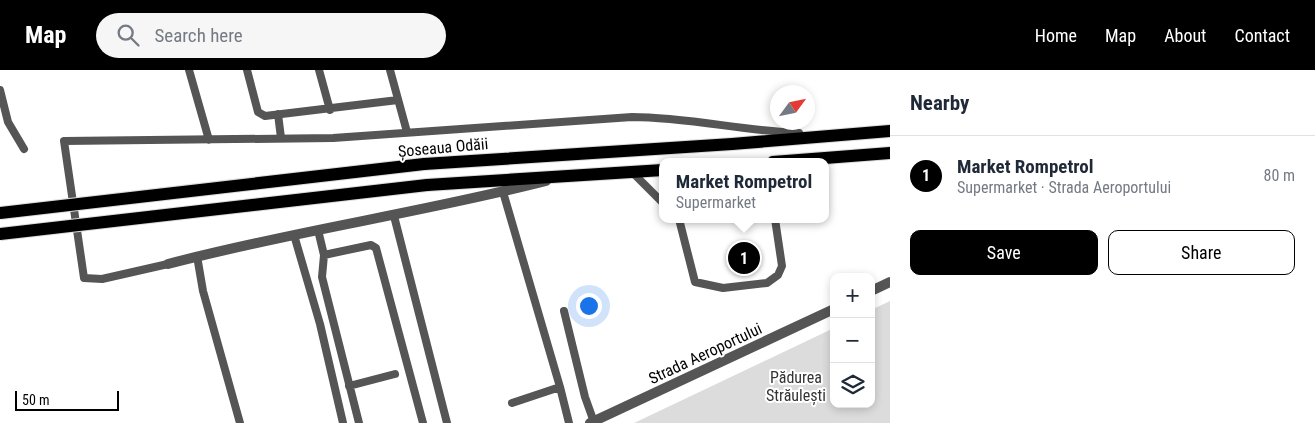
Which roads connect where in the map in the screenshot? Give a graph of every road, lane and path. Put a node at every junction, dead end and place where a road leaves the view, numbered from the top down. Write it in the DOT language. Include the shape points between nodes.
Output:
graph roads {
  1 [pos="190,70"];
  2 [pos="246,70"];
  3 [pos="319,70"];
  4 [pos="390,70"];
  5 [pos="0,90"];
  6 [pos="398,100"];
  7 [pos="330,110"];
  8 [pos="278,114"];
  9 [pos="890,131"];
  10 [pos="407,132"];
  11 [pos="829,135"];
  12 [pos="281,138"];
  13 [pos="209,140"];
  14 [pos="24,149"];
  15 [pos="890,153"];
  16 [pos="828,158"];
  17 [pos="659,170"];
  18 [pos="632,172"];
  19 [pos="569,175"];
  20 [pos="503,192"];
  21 [pos="659,199"];
  22 [pos="0,213"];
  23 [pos="394,216"];
  24 [pos="680,223"];
  25 [pos="776,223"];
  26 [pos="318,230"];
  27 [pos="0,234"];
  28 [pos="294,235"];
  29 [pos="324,255"];
  30 [pos="197,256"];
  31 [pos="168,264"];
  32 [pos="890,282"];
  33 [pos="875,289"];
  34 [pos="564,311"];
  35 [pos="830,311"];
  36 [pos="394,374"];
  37 [pos="349,386"];
  38 [pos="560,387"];
  39 [pos="512,403"];
  40 [pos="592,422"];
  41 [pos="240,423"];
  42 [pos="343,423"];
  43 [pos="359,423"];
  44 [pos="423,423"];
  45 [pos="447,423"];
  46 [pos="569,423"];
  1 -- 13 [label="lane"];
  2 -- 8 [label="lane" via="258,112 265,116"];
  3 -- 7 [label="lane"];
  4 -- 6 [label="lane"];
  5 -- 14 [label="lane" via="8,122"];
  6 -- 7 [label="lane"];
  6 -- 10 [label="lane"];
  7 -- 8 [label="lane"];
  8 -- 12 [label="lane"];
  9 -- 11 [label="main road, Șoseaua Odăii"];
  10 -- 11 [label="lane" via="667,117 737,129"];
  10 -- 12 [label="lane"];
  11 -- 22 [label="main road, Șoseaua Odăii, bridge" via="424,164"];
  12 -- 13 [label="lane"];
  13 -- 31 [label="lane" via="64,141 84,278 102,279"];
  15 -- 16 [label="main road"];
  17 -- 18 [label="main road"];
  18 -- 19 [label="main road"];
  18 -- 21 [label="lane"];
  19 -- 20 [label="street"];
  19 -- 27 [label="main road, bridge" via="427,185"];
  20 -- 23 [label="street"];
  20 -- 38 [label="lane"];
  23 -- 26 [label="street"];
  23 -- 45 [label="lane"];
  24 -- 25 [label="lane" via="695,282 724,288 767,283 778,275 782,266"];
  26 -- 28 [label="street"];
  26 -- 29 [label="lane"];
  28 -- 30 [label="street"];
  28 -- 42 [label="lane" via="320,324"];
  29 -- 37 [label="lane" via="322,277"];
  29 -- 44 [label="lane" via="370,245 376,248"];
  30 -- 31 [label="street"];
  30 -- 41 [label="lane" via="203,290"];
  32 -- 33 [label="street"];
  34 -- 40 [label="lane"];
  35 -- 40 [label="street, Strada Aeroportului"];
  36 -- 37 [label="lane"];
  37 -- 43 [label="lane"];
  38 -- 39 [label="lane"];
  38 -- 46 [label="lane"];
}
